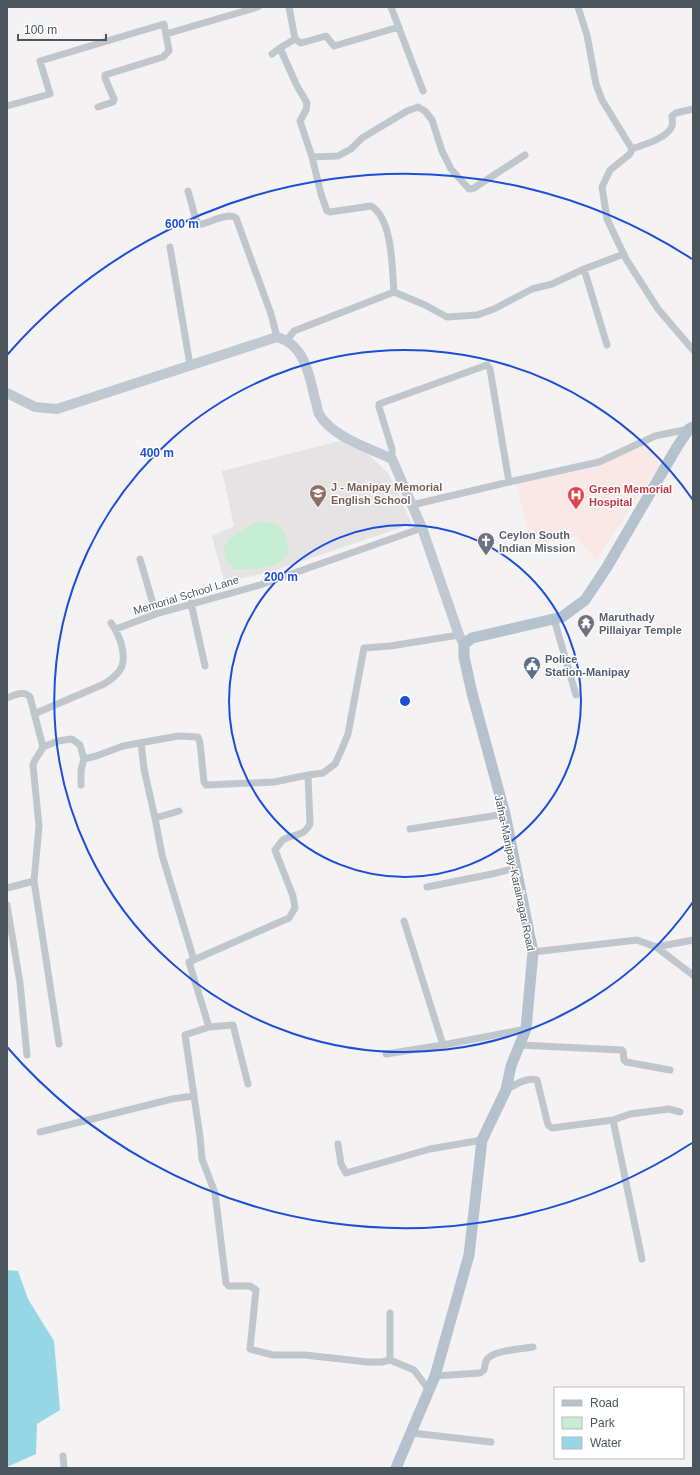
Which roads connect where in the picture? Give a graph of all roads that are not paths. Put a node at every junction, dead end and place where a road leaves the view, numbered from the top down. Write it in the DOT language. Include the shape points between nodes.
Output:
graph roads {
  1 [pos="258,7"];
  2 [pos="289,7"];
  3 [pos="391,7"];
  4 [pos="578,7"];
  5 [pos="398,27"];
  6 [pos="166,34"];
  7 [pos="295,39"];
  8 [pos="280,48"];
  9 [pos="272,54"];
  10 [pos="423,91"];
  11 [pos="7,106"];
  12 [pos="98,107"];
  13 [pos="693,109"];
  14 [pos="632,149"];
  15 [pos="525,155"];
  16 [pos="312,157"];
  17 [pos="188,191"];
  18 [pos="170,247"];
  19 [pos="624,254"];
  20 [pos="584,270"];
  21 [pos="394,292"];
  22 [pos="282,338"];
  23 [pos="607,345"];
  24 [pos="693,350"];
  25 [pos="190,365"];
  26 [pos="7,393"];
  27 [pos="691,428"];
  28 [pos="392,459"];
  29 [pos="509,482"];
  30 [pos="412,505"];
  31 [pos="422,528"];
  32 [pos="140,559"];
  33 [pos="191,604"];
  34 [pos="156,614"];
  35 [pos="554,619"];
  36 [pos="462,640"];
  37 [pos="205,666"];
  38 [pos="576,695"];
  39 [pos="7,698"];
  40 [pos="34,714"];
  41 [pos="141,743"];
  42 [pos="43,747"];
  43 [pos="84,759"];
  44 [pos="308,775"];
  45 [pos="80,785"];
  46 [pos="179,811"];
  47 [pos="505,814"];
  48 [pos="155,818"];
  49 [pos="410,829"];
  50 [pos="516,868"];
  51 [pos="34,881"];
  52 [pos="427,886"];
  53 [pos="7,888"];
  54 [pos="7,905"];
  55 [pos="404,921"];
  56 [pos="693,940"];
  57 [pos="656,947"];
  58 [pos="533,952"];
  59 [pos="194,960"];
  60 [pos="693,976"];
  61 [pos="209,1027"];
  62 [pos="526,1029"];
  63 [pos="59,1044"];
  64 [pos="443,1045"];
  65 [pos="519,1045"];
  66 [pos="386,1054"];
  67 [pos="27,1055"];
  68 [pos="670,1070"];
  69 [pos="248,1084"];
  70 [pos="506,1090"];
  71 [pos="193,1096"];
  72 [pos="680,1112"];
  73 [pos="613,1120"];
  74 [pos="40,1132"];
  75 [pos="482,1140"];
  76 [pos="338,1144"];
  77 [pos="642,1259"];
  78 [pos="390,1313"];
  79 [pos="532,1347"];
  80 [pos="390,1360"];
  81 [pos="435,1376"];
  82 [pos="429,1390"];
  83 [pos="412,1433"];
  84 [pos="490,1442"];
  85 [pos="63,1456"];
  86 [pos="64,1468"];
  87 [pos="396,1468"];
  1 -- 6 [label="street"];
  2 -- 7 [label="street"];
  3 -- 5 [label="street"];
  4 -- 14 [label="street" via="602,100"];
  5 -- 7 [label="street" via="334,46 326,36 301,43"];
  5 -- 10 [label="street"];
  6 -- 11 [label="street" via="164,24 40,61 50,94"];
  6 -- 12 [label="street" via="169,51 163,57 105,75 114,99 113,102"];
  7 -- 8 [label="street"];
  8 -- 9 [label="street"];
  8 -- 16 [label="street" via="306,103 306,110 300,121"];
  13 -- 14 [label="street" via="676,113 672,116 672,127 668,132 654,141"];
  14 -- 19 [label="street" via="630,154 610,170 602,187 607,219"];
  15 -- 16 [label="street" via="469,189 451,168 442,151 432,120 425,111 418,108 407,111 362,138 352,149 338,156"];
  16 -- 21 [label="street" via="327,211 371,206 377,210 389,236"];
  17 -- 22 [label="street" via="199,224 228,216 236,218"];
  18 -- 25 [label="street"];
  19 -- 20 [label="street"];
  19 -- 24 [label="street" via="658,309"];
  20 -- 21 [label="street" via="552,284 532,289 477,315 448,317"];
  20 -- 23 [label="street"];
  21 -- 22 [label="street"];
  22 -- 25 [label="street"];
  22 -- 28 [label="street" via="297,348 308,370 319,413 335,432"];
  25 -- 26 [label="street" via="57,409 35,407"];
  27 -- 29 [label="street" via="655,436 599,462"];
  27 -- 35 [label="main road" via="585,600 562,617"];
  28 -- 29 [label="street" via="392,449 380,404 487,365 490,369"];
  28 -- 30 [label="street"];
  29 -- 30 [label="street"];
  30 -- 31 [label="street"];
  31 -- 33 [label="street, Memorial School Lane" via="260,585"];
  31 -- 36 [label="street"];
  32 -- 34 [label="street"];
  33 -- 34 [label="street, Memorial School Lane"];
  33 -- 37 [label="street"];
  34 -- 40 [label="street, Memorial School Lane" via="114,626 124,654 124,662 111,680"];
  35 -- 36 [label="main road"];
  35 -- 38 [label="street"];
  36 -- 44 [label="street" via="364,648 348,734 342,751 335,764 323,773"];
  36 -- 47 [label="main road, Jafna-Manipay-Karainagar Road" via="472,693"];
  39 -- 40 [label="street" via="21,693 28,695"];
  40 -- 42 [label="street"];
  41 -- 43 [label="street"];
  41 -- 44 [label="street" via="178,736 198,737 206,785 274,782"];
  41 -- 48 [label="street"];
  42 -- 43 [label="street" via="69,739 75,740 80,745"];
  42 -- 51 [label="street" via="34,765 39,826"];
  43 -- 45 [label="street"];
  44 -- 59 [label="street" via="310,824 298,835 284,840 275,850 293,896 295,908 289,918"];
  46 -- 48 [label="street"];
  47 -- 49 [label="street"];
  47 -- 50 [label="main road, Jafna-Manipay-Karainagar Road"];
  48 -- 59 [label="street" via="162,855"];
  50 -- 52 [label="street"];
  50 -- 58 [label="main road, Jafna-Manipay-Karainagar Road"];
  51 -- 53 [label="street"];
  51 -- 63 [label="street"];
  54 -- 67 [label="street" via="20,984"];
  55 -- 64 [label="street"];
  56 -- 57 [label="street"];
  57 -- 58 [label="street" via="637,940"];
  57 -- 60 [label="street"];
  58 -- 62 [label="main road, Jafna-Manipay-Karainagar Road"];
  59 -- 61 [label="street" via="190,962"];
  61 -- 69 [label="street" via="233,1025"];
  61 -- 71 [label="street" via="185,1035"];
  62 -- 64 [label="street"];
  62 -- 65 [label="main road, Jafna-Manipay-Karainagar Road"];
  64 -- 66 [label="street"];
  65 -- 68 [label="street" via="622,1050 626,1062"];
  65 -- 70 [label="main road, Jafna-Manipay-Karainagar Road"];
  70 -- 73 [label="street" via="525,1080 537,1080 548,1125 552,1128"];
  70 -- 75 [label="main road, Jafna-Manipay-Karainagar Road"];
  71 -- 74 [label="street"];
  71 -- 80 [label="street" via="202,1159 215,1193 226,1283 229,1286 250,1286 256,1290 250,1349 273,1355 305,1354 367,1362"];
  72 -- 73 [label="street" via="669,1109 630,1114"];
  73 -- 77 [label="street"];
  75 -- 76 [label="street" via="430,1150 346,1173 341,1164"];
  75 -- 81 [label="main road, Jafna-Manipay-Karainagar Road" via="469,1254"];
  78 -- 80 [label="street"];
  79 -- 81 [label="street" via="501,1352 488,1358 484,1370 480,1373"];
  80 -- 82 [label="street" via="414,1370"];
  81 -- 82 [label="main road, Jafna-Manipay-Karainagar Road"];
  82 -- 83 [label="main road, Jafna-Manipay-Karainagar Road"];
  83 -- 84 [label="street"];
  83 -- 87 [label="main road, Jafna-Manipay-Karainagar Road"];
  85 -- 86 [label="street"];
}
